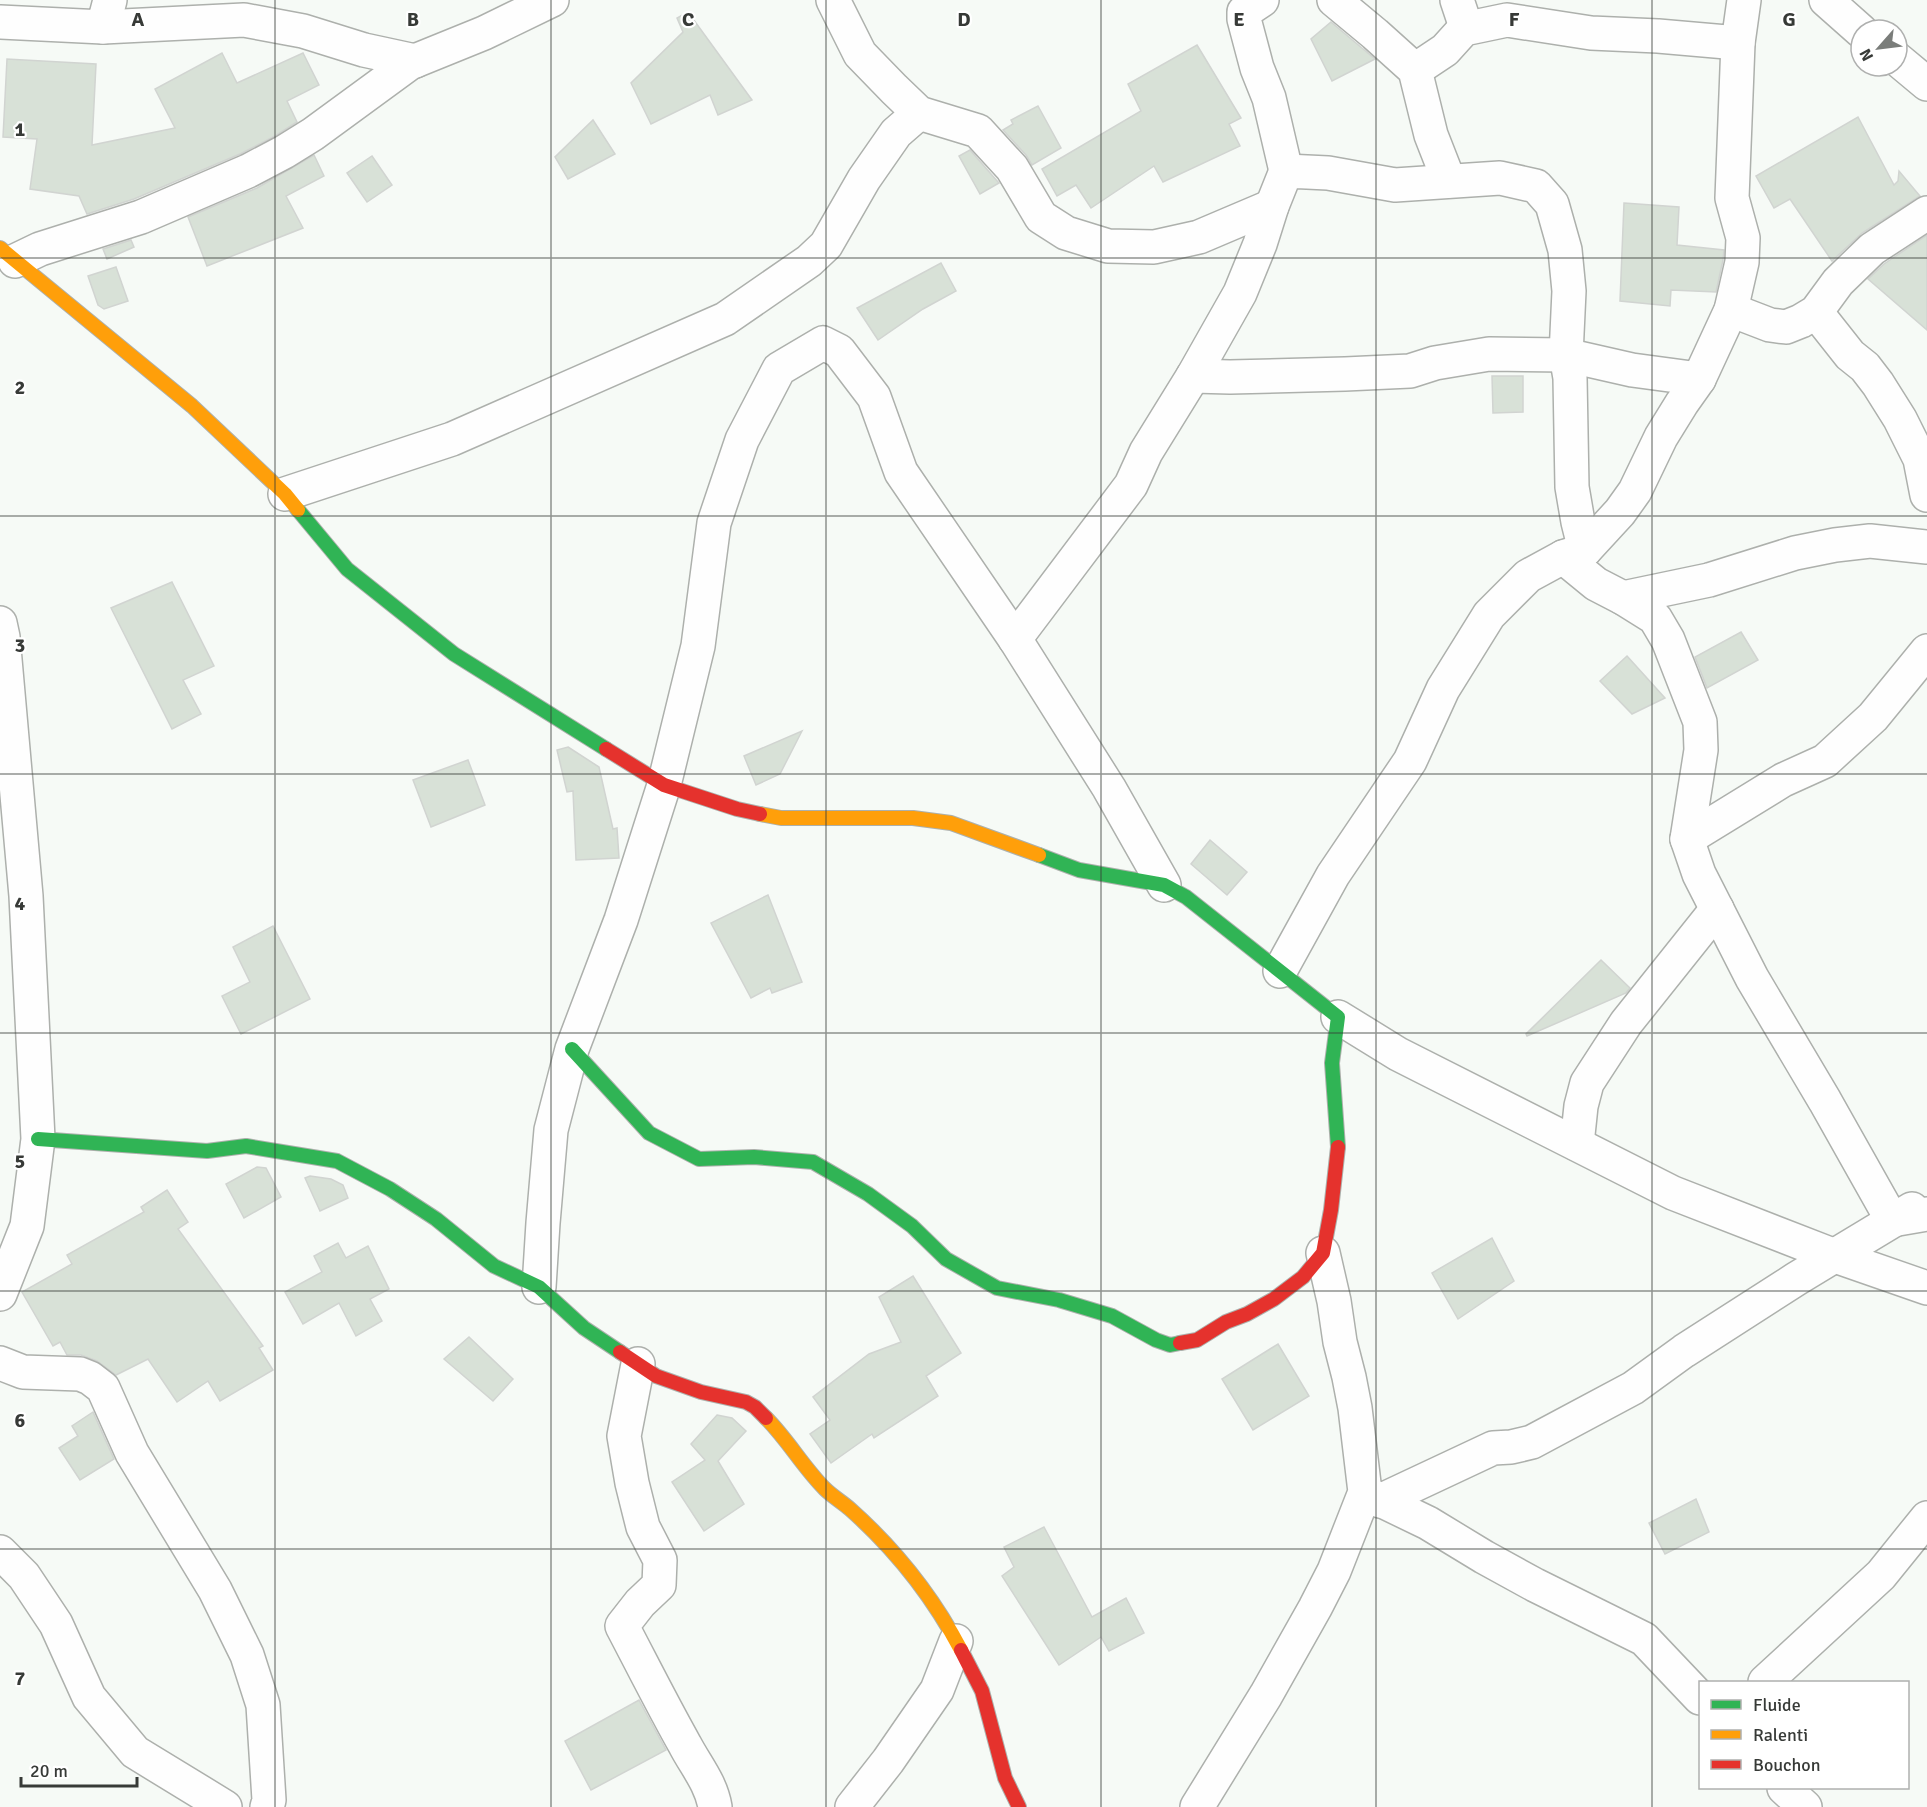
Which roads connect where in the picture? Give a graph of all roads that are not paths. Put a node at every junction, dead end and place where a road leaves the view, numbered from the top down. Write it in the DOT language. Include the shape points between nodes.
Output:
graph roads {
  1 [pos="552,0"];
  2 [pos="833,0"];
  3 [pos="1262,0"];
  4 [pos="1334,0"];
  5 [pos="1744,0"];
  6 [pos="1826,0"];
  7 [pos="106,14"];
  8 [pos="1461,14"];
  9 [pos="1849,20"];
  10 [pos="0,22"];
  11 [pos="1738,43"];
  12 [pos="415,61"];
  13 [pos="1909,69"];
  14 [pos="1415,70"];
  15 [pos="1927,84"];
  16 [pos="919,113"];
  17 [pos="1286,171"];
  18 [pos="1449,181"];
  19 [pos="1272,206"];
  20 [pos="1927,213"];
  21 [pos="8,254"];
  22 [pos="1731,310"];
  23 [pos="1816,312"];
  24 [pos="1566,355"];
  25 [pos="1193,376"];
  26 [pos="1699,379"];
  27 [pos="285,495"];
  28 [pos="1927,495"];
  29 [pos="1927,547"];
  30 [pos="1574,554"];
  31 [pos="1623,598"];
  32 [pos="1,632"];
  33 [pos="1015,639"];
  34 [pos="1927,651"];
  35 [pos="664,785"];
  36 [pos="1687,839"];
  37 [pos="1164,885"];
  38 [pos="1717,909"];
  39 [pos="1280,971"];
  40 [pos="1338,1017"];
  41 [pos="572,1049"];
  42 [pos="38,1139"];
  43 [pos="1577,1144"];
  44 [pos="1927,1200"];
  45 [pos="1927,1214"];
  46 [pos="1892,1220"];
  47 [pos="1323,1252"];
  48 [pos="1835,1256"];
  49 [pos="540,1287"];
  50 [pos="1927,1288"];
  51 [pos="0,1294"];
  52 [pos="0,1363"];
  53 [pos="638,1364"];
  54 [pos="1372,1497"];
  55 [pos="1927,1518"];
  56 [pos="0,1552"];
  57 [pos="956,1641"];
  58 [pos="1768,1681"];
  59 [pos="1699,1696"];
  60 [pos="1785,1789"];
  61 [pos="225,1807"];
  62 [pos="267,1807"];
  63 [pos="716,1807"];
  64 [pos="852,1807"];
  65 [pos="1019,1807"];
  66 [pos="1197,1807"];
  67 [pos="1805,1807"];
  1 -- 12 [label="street"];
  2 -- 16 [label="street" via="860,54"];
  3 -- 17 [label="street" via="1244,12 1244,19 1269,98"];
  4 -- 14 [label="street"];
  5 -- 11 [label="street"];
  6 -- 9 [label="street"];
  7 -- 10 [label="street"];
  7 -- 12 [label="street" via="189,22 244,20 303,31"];
  8 -- 11 [label="street" via="1591,33"];
  8 -- 14 [label="street" via="1445,50"];
  11 -- 22 [label="street" via="1732,198 1743,238"];
  12 -- 21 [label="street" via="313,134 248,171 141,217 40,249"];
  13 -- 15 [label="street"];
  14 -- 18 [label="street" via="1428,124"];
  16 -- 19 [label="street" via="978,130 1012,168 1041,217 1066,233 1108,246 1154,247 1199,237"];
  16 -- 27 [label="street" via="896,133 864,178 826,245 725,319 452,439"];
  17 -- 18 [label="street" via="1328,173 1395,185"];
  17 -- 19 [label="street"];
  18 -- 24 [label="street" via="1500,178 1536,186 1552,204 1565,250 1569,291"];
  19 -- 25 [label="street" via="1240,293"];
  20 -- 23 [label="street" via="1872,249 1838,282"];
  21 -- 27 [label="street" via="192,406"];
  22 -- 23 [label="street" via="1786,327"];
  22 -- 26 [label="street"];
  23 -- 28 [label="street" via="1850,355 1865,367 1900,419 1920,459"];
  24 -- 25 [label="street" via="1489,354 1399,372"];
  24 -- 26 [label="street" via="1632,370"];
  24 -- 30 [label="street" via="1572,487 1578,522"];
  25 -- 33 [label="street" via="1146,452 1131,485"];
  26 -- 30 [label="street" via="1661,437 1635,491 1620,512"];
  27 -- 35 [label="street" via="347,569 454,654"];
  29 -- 31 [label="street" via="1870,541 1834,545 1709,580"];
  30 -- 31 [label="street" via="1596,584"];
  30 -- 39 [label="street" via="1528,576 1489,615 1443,688 1410,760 1333,875"];
  31 -- 36 [label="street" via="1655,618 1668,640 1700,722 1701,750"];
  32 -- 42 [label="street" via="26,896"];
  33 -- 35 [label="street" via="901,472 874,397 839,351 823,343 779,369 742,440 714,523 699,646"];
  33 -- 37 [label="street"];
  34 -- 36 [label="street" via="1873,717 1825,761 1783,780"];
  35 -- 37 [label="street" via="737,809 781,818 913,818 951,824 1079,870"];
  35 -- 41 [label="street" via="621,920"];
  36 -- 38 [label="street"];
  37 -- 39 [label="street" via="1186,897"];
  38 -- 43 [label="street" via="1626,1023 1587,1083"];
  38 -- 46 [label="street" via="1752,978"];
  39 -- 40 [label="street"];
  40 -- 43 [label="street" via="1398,1054"];
  40 -- 47 [label="street" via="1332,1063 1338,1151"];
  41 -- 47 [label="street" via="649,1133 699,1159 754,1157 813,1162 877,1200 946,1259 997,1288 1059,1300 1112,1316 1170,1345 1197,1340 1274,1299 1303,1277"];
  41 -- 49 [label="street" via="552,1130"];
  42 -- 49 [label="street" via="207,1151 246,1146 338,1161 436,1219 494,1266"];
  42 -- 51 [label="street" via="27,1226"];
  43 -- 48 [label="street" via="1673,1193"];
  44 -- 46 [label="street"];
  45 -- 46 [label="street"];
  46 -- 48 [label="street"];
  47 -- 54 [label="street"];
  48 -- 50 [label="street"];
  48 -- 54 [label="street" via="1633,1388 1556,1430 1532,1442 1492,1448"];
  49 -- 53 [label="street" via="584,1328"];
  52 -- 62 [label="street" via="23,1372 80,1374 103,1388 132,1453 215,1590 247,1655 263,1705"];
  53 -- 57 [label="street" via="656,1376 701,1392 746,1401 755,1407 825,1489 898,1558 930,1598"];
  53 -- 63 [label="street" via="624,1436 643,1527 660,1560 659,1585 622,1626 706,1779"];
  54 -- 59 [label="street" via="1428,1523 1535,1585 1644,1640"];
  54 -- 66 [label="street" via="1315,1608"];
  55 -- 58 [label="street" via="1881,1575"];
  56 -- 61 [label="street" via="24,1576 56,1624 89,1697 135,1752"];
  57 -- 64 [label="street" via="937,1690"];
  57 -- 65 [label="street" via="982,1691 1005,1778"];
  60 -- 67 [label="street"];
}
